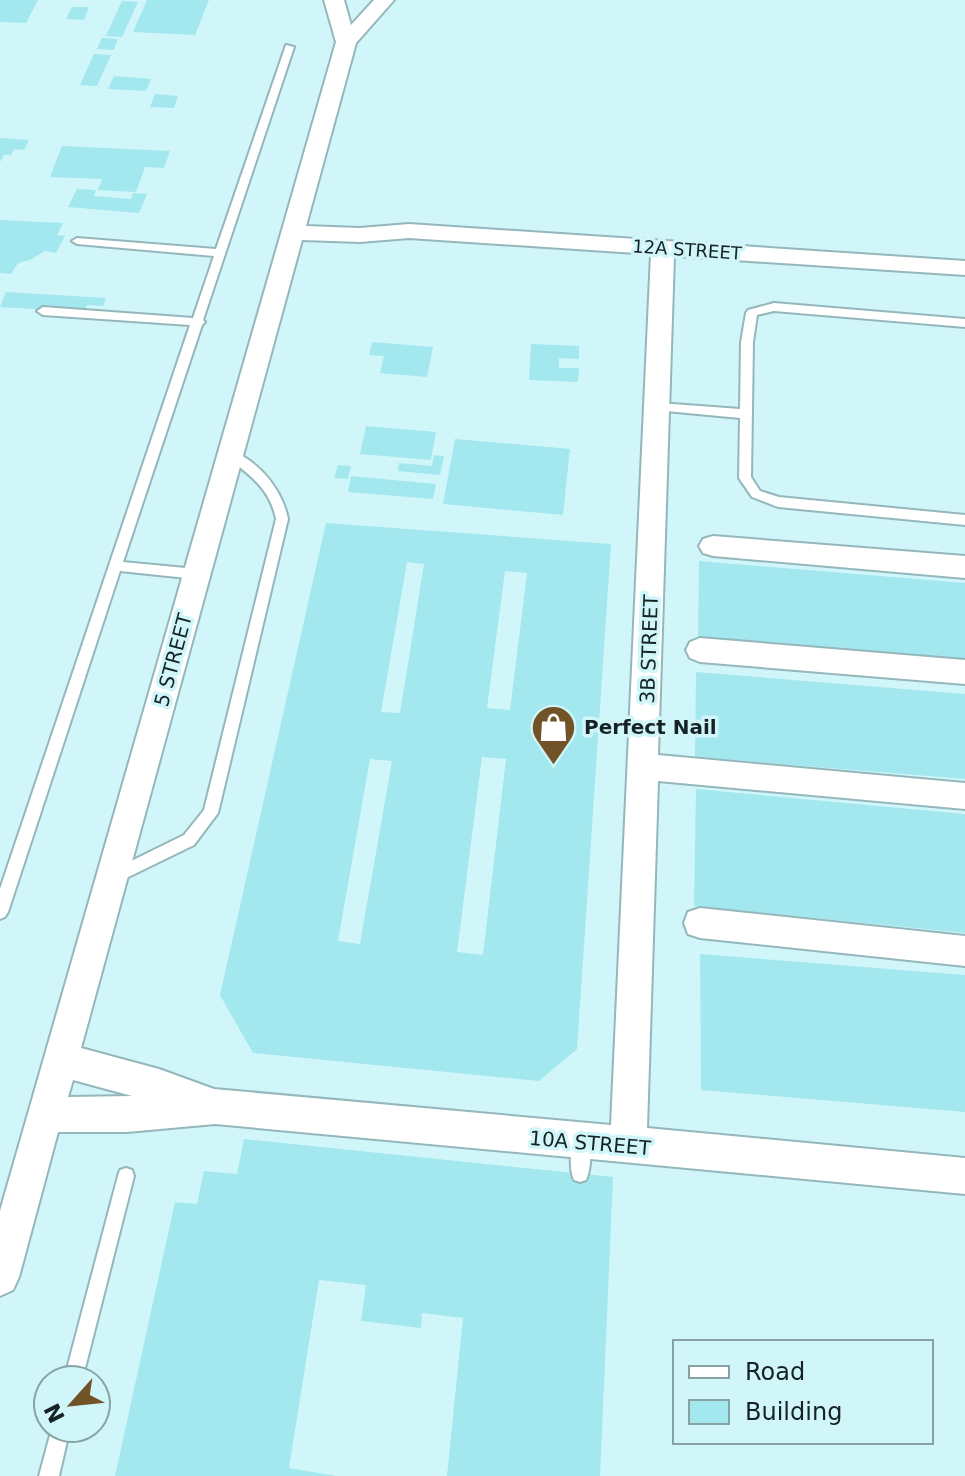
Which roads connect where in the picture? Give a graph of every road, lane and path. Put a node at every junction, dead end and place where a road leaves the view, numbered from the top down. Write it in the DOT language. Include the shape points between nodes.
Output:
graph roads {
  1 [pos="334,0"];
  2 [pos="384,0"];
  3 [pos="346,42"];
  4 [pos="289,47"];
  5 [pos="294,222"];
  6 [pos="77,241"];
  7 [pos="663,248"];
  8 [pos="222,253"];
  9 [pos="965,268"];
  10 [pos="43,311"];
  11 [pos="199,322"];
  12 [pos="965,323"];
  13 [pos="659,407"];
  14 [pos="747,414"];
  15 [pos="231,454"];
  16 [pos="965,520"];
  17 [pos="713,546"];
  18 [pos="118,566"];
  19 [pos="965,567"];
  20 [pos="196,574"];
  21 [pos="700,650"];
  22 [pos="965,672"];
  23 [pos="644,767"];
  24 [pos="965,796"];
  25 [pos="114,878"];
  26 [pos="0,912"];
  27 [pos="700,923"];
  28 [pos="965,951"];
  29 [pos="61,1060"];
  30 [pos="215,1106"];
  31 [pos="46,1115"];
  32 [pos="628,1146"];
  33 [pos="126,1176"];
  34 [pos="965,1176"];
  35 [pos="0,1277"];
  36 [pos="77,1364"];
  37 [pos="57,1444"];
  38 [pos="49,1476"];
  1 -- 3 [label="street"];
  2 -- 3 [label="street, 5 STREET"];
  3 -- 5 [label="street, 5 STREET"];
  4 -- 8 [label="lane"];
  5 -- 7 [label="street, 12A STREET" via="360,235 409,231"];
  5 -- 15 [label="street, 5 STREET"];
  6 -- 8 [label="lane"];
  7 -- 9 [label="street, 12A STREET"];
  7 -- 13 [label="street, 3B STREET"];
  8 -- 11 [label="lane"];
  10 -- 11 [label="lane"];
  11 -- 18 [label="lane"];
  12 -- 14 [label="lane" via="803,308 758,310 749,319"];
  13 -- 14 [label="lane"];
  13 -- 23 [label="street, 3B STREET"];
  14 -- 16 [label="lane" via="745,478 748,487 766,500"];
  15 -- 20 [label="street, 5 STREET"];
  15 -- 25 [label="lane" via="271,486 282,519 213,805 189,840"];
  17 -- 19 [label="street"];
  18 -- 20 [label="lane"];
  18 -- 26 [label="lane"];
  20 -- 25 [label="street, 5 STREET"];
  21 -- 22 [label="street"];
  23 -- 24 [label="street"];
  23 -- 32 [label="street, 3B STREET"];
  25 -- 29 [label="street, 5 STREET"];
  27 -- 28 [label="street"];
  29 -- 30 [label="street, 10A STREET"];
  29 -- 31 [label="street, 5 STREET"];
  30 -- 31 [label="street, 10A STREET"];
  30 -- 32 [label="street, 10A STREET" via="581,1158"];
  31 -- 35 [label="street, 5 STREET"];
  32 -- 34 [label="street, 10A STREET"];
  33 -- 36 [label="lane"];
  37 -- 38 [label="lane"];
}
